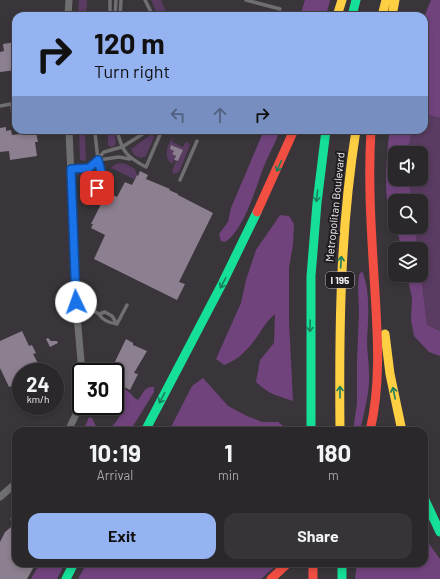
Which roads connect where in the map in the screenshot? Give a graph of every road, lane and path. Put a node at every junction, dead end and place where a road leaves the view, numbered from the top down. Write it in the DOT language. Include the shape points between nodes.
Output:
graph roads {
  1 [pos="69,0"];
  2 [pos="110,0"];
  3 [pos="116,0"];
  4 [pos="121,0"];
  5 [pos="145,0"];
  6 [pos="246,0"];
  7 [pos="342,0"];
  8 [pos="356,0"];
  9 [pos="386,0"];
  10 [pos="395,0"];
  11 [pos="280,10"];
  12 [pos="68,12"];
  13 [pos="110,12"];
  14 [pos="115,12"];
  15 [pos="120,12"];
  16 [pos="151,12"];
  17 [pos="338,12"];
  18 [pos="353,12"];
  19 [pos="383,12"];
  20 [pos="393,12"];
  21 [pos="12,104"];
  22 [pos="0,106"];
  23 [pos="69,134"];
  24 [pos="95,134"];
  25 [pos="118,134"];
  26 [pos="142,134"];
  27 [pos="160,134"];
  28 [pos="292,134"];
  29 [pos="326,134"];
  30 [pos="355,134"];
  31 [pos="371,134"];
  32 [pos="197,141"];
  33 [pos="122,147"];
  34 [pos="132,159"];
  35 [pos="98,160"];
  36 [pos="71,169"];
  37 [pos="180,180"];
  38 [pos="97,188"];
  39 [pos="374,270"];
  40 [pos="127,304"];
  41 [pos="99,314"];
  42 [pos="77,316"];
  43 [pos="117,324"];
  44 [pos="81,363"];
  45 [pos="76,415"];
  46 [pos="70,427"];
  47 [pos="147,427"];
  48 [pos="311,427"];
  49 [pos="340,427"];
  50 [pos="371,427"];
  51 [pos="401,427"];
  52 [pos="12,486"];
  53 [pos="0,497"];
  54 [pos="428,506"];
  55 [pos="440,532"];
  56 [pos="72,567"];
  57 [pos="284,567"];
  58 [pos="313,567"];
  59 [pos="342,567"];
  60 [pos="66,579"];
  61 [pos="271,579"];
  62 [pos="313,579"];
  63 [pos="342,579"];
  1 -- 12 [label="street"];
  2 -- 13 [label="lane"];
  3 -- 14 [label="lane"];
  4 -- 15 [label="lane"];
  5 -- 16 [label="lane"];
  6 -- 11 [label="lane"];
  7 -- 17 [label="highway"];
  8 -- 18 [label="highway"];
  9 -- 19 [label="highway"];
  10 -- 20 [label="highway"];
  21 -- 22 [label="lane"];
  23 -- 36 [label="street"];
  24 -- 35 [label="lane"];
  25 -- 33 [label="lane"];
  26 -- 33 [label="lane"];
  27 -- 34 [label="lane" via="146,167"];
  28 -- 47 [label="highway, one-way" via="242,246"];
  29 -- 48 [label="highway, Metropolitan Boulevard / I 195, one-way" via="311,277"];
  49 -- 30 [label="highway, Metropolitan Boulevard / I 195, one-way" via="340,278 348,179"];
  31 -- 39 [label="highway" via="369,210"];
  32 -- 37 [label="lane"];
  33 -- 34 [label="lane"];
  33 -- 35 [label="lane" via="104,152"];
  34 -- 35 [label="lane" via="119,157"];
  35 -- 36 [label="lane" via="89,168"];
  35 -- 38 [label="lane" via="102,175"];
  36 -- 42 [label="street"];
  39 -- 50 [label="highway" via="379,357"];
  51 -- 39 [label="highway, one-way"];
  40 -- 43 [label="lane"];
  41 -- 42 [label="lane" via="94,311"];
  41 -- 43 [label="lane" via="109,323"];
  41 -- 43 [label="lane" via="109,314"];
  42 -- 44 [label="street"];
  45 -- 46 [label="street"];
  52 -- 53 [label="street"];
  54 -- 55 [label="highway"];
  56 -- 60 [label="highway"];
  57 -- 61 [label="highway"];
  58 -- 62 [label="highway"];
  59 -- 63 [label="highway"];
}
